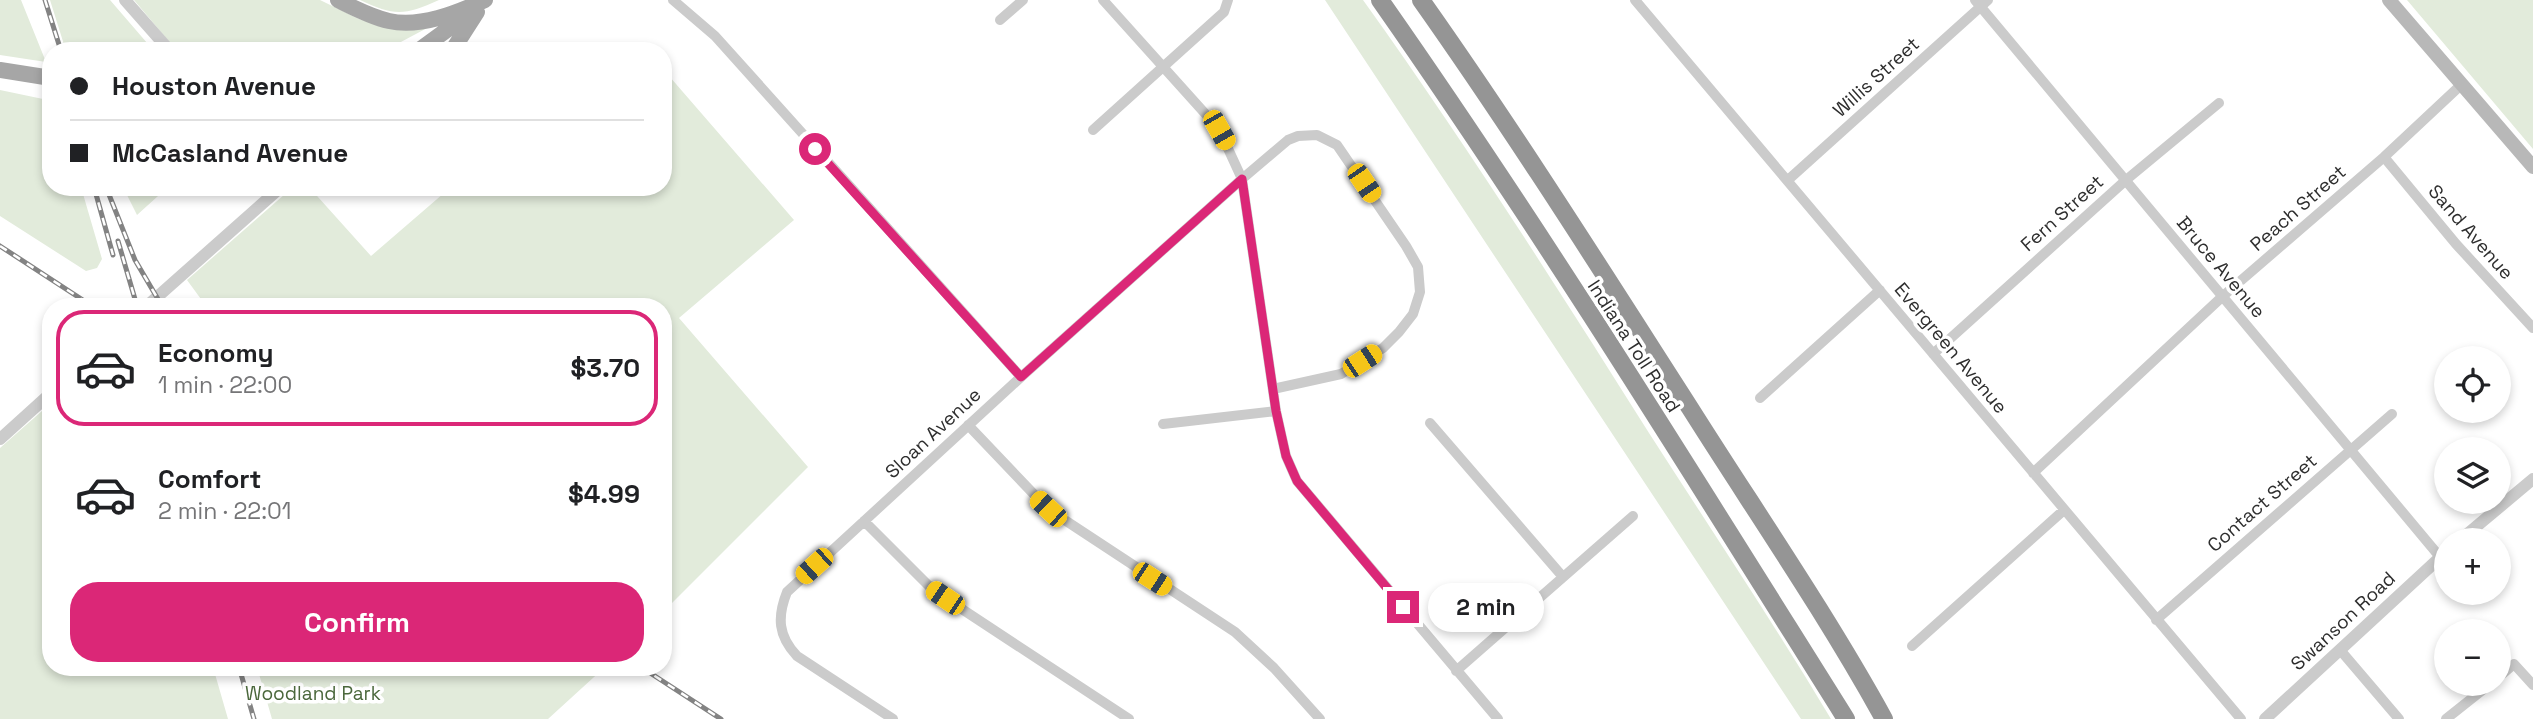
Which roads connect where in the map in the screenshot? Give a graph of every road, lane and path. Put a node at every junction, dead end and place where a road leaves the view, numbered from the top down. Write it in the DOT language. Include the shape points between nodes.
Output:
graph roads {
  1 [pos="125,0"];
  2 [pos="338,0"];
  3 [pos="485,0"];
  4 [pos="673,0"];
  5 [pos="1023,0"];
  6 [pos="1103,0"];
  7 [pos="1228,0"];
  8 [pos="1380,0"];
  9 [pos="1421,0"];
  10 [pos="1635,0"];
  11 [pos="2389,0"];
  12 [pos="1981,2"];
  13 [pos="1000,20"];
  14 [pos="162,42"];
  15 [pos="430,42"];
  16 [pos="458,42"];
  17 [pos="1164,67"];
  18 [pos="0,70"];
  19 [pos="42,76"];
  20 [pos="2462,84"];
  21 [pos="2219,103"];
  22 [pos="1093,130"];
  23 [pos="2384,157"];
  24 [pos="2533,167"];
  25 [pos="1242,179"];
  26 [pos="1788,180"];
  27 [pos="2126,180"];
  28 [pos="271,196"];
  29 [pos="1880,290"];
  30 [pos="2223,296"];
  31 [pos="156,298"];
  32 [pos="2533,328"];
  33 [pos="1933,354"];
  34 [pos="1021,377"];
  35 [pos="1273,389"];
  36 [pos="1760,398"];
  37 [pos="42,401"];
  38 [pos="1276,411"];
  39 [pos="2392,414"];
  40 [pos="1430,423"];
  41 [pos="1163,424"];
  42 [pos="968,425"];
  43 [pos="0,439"];
  44 [pos="2350,449"];
  45 [pos="2034,473"];
  46 [pos="2533,479"];
  47 [pos="2064,510"];
  48 [pos="1633,516"];
  49 [pos="864,520"];
  50 [pos="2475,528"];
  51 [pos="2434,544"];
  52 [pos="2434,563"];
  53 [pos="1563,577"];
  54 [pos="2156,620"];
  55 [pos="1912,646"];
  56 [pos="2341,651"];
  57 [pos="2511,667"];
  58 [pos="1456,671"];
  59 [pos="2533,685"];
  60 [pos="2475,696"];
  61 [pos="893,719"];
  62 [pos="1129,719"];
  63 [pos="1320,719"];
  64 [pos="1498,719"];
  65 [pos="1846,719"];
  66 [pos="1884,719"];
  67 [pos="2241,719"];
  68 [pos="2265,719"];
  69 [pos="2399,719"];
  70 [pos="2446,719"];
  1 -- 14 [label="street"];
  2 -- 3 [label="main road" via="391,22 459,12"];
  3 -- 15 [label="main road"];
  3 -- 16 [label="main road"];
  4 -- 34 [label="street" via="715,36"];
  5 -- 13 [label="street"];
  6 -- 17 [label="street"];
  7 -- 17 [label="street" via="1224,12"];
  8 -- 65 [label="highway, Indiana Toll Road" via="1525,215"];
  9 -- 66 [label="highway, Indiana Toll Road" via="1645,338"];
  10 -- 26 [label="street, Evergreen Avenue"];
  11 -- 20 [label="main road"];
  12 -- 26 [label="street, Willis Street"];
  12 -- 27 [label="street, Bruce Avenue"];
  17 -- 22 [label="street"];
  17 -- 25 [label="street" via="1219,130"];
  18 -- 19 [label="main road"];
  20 -- 23 [label="street, Peach Street"];
  20 -- 24 [label="main road"];
  21 -- 27 [label="street, Fern Street"];
  23 -- 30 [label="street, Peach Street"];
  23 -- 32 [label="street, Sand Avenue"];
  25 -- 34 [label="street, Sloan Avenue"];
  25 -- 35 [label="street"];
  25 -- 35 [label="street, Sloan Avenue" via="1288,140 1317,135 1331,141 1418,267 1420,292 1413,314 1383,348 1341,374"];
  26 -- 29 [label="street, Evergreen Avenue"];
  27 -- 30 [label="street, Bruce Avenue"];
  27 -- 33 [label="street, Fern Street"];
  28 -- 31 [label="street"];
  29 -- 33 [label="street, Evergreen Avenue"];
  29 -- 36 [label="street"];
  30 -- 44 [label="street, Bruce Avenue"];
  30 -- 45 [label="street, Peach Street"];
  33 -- 45 [label="street, Evergreen Avenue"];
  34 -- 42 [label="street, Sloan Avenue"];
  35 -- 38 [label="street"];
  37 -- 43 [label="street"];
  38 -- 41 [label="street"];
  38 -- 58 [label="street" via="1297,481"];
  39 -- 44 [label="street, Contact Street"];
  40 -- 53 [label="street"];
  42 -- 49 [label="street, Sloan Avenue"];
  42 -- 63 [label="street" via="1048,509 1235,632"];
  44 -- 51 [label="street, Bruce Avenue"];
  44 -- 54 [label="street, Contact Street"];
  45 -- 47 [label="street, Evergreen Avenue"];
  46 -- 50 [label="street"];
  47 -- 54 [label="street, Evergreen Avenue"];
  47 -- 55 [label="street"];
  48 -- 53 [label="street"];
  49 -- 61 [label="street, Sloan Avenue" via="788,592 779,622 797,656"];
  49 -- 62 [label="street" via="933,590"];
  52 -- 56 [label="street, Swanson Road"];
  53 -- 58 [label="street"];
  54 -- 67 [label="street, Evergreen Avenue"];
  56 -- 68 [label="street, Swanson Road"];
  56 -- 69 [label="street"];
  57 -- 59 [label="street" via="2514,664"];
  58 -- 64 [label="street"];
  60 -- 70 [label="street"];
}
